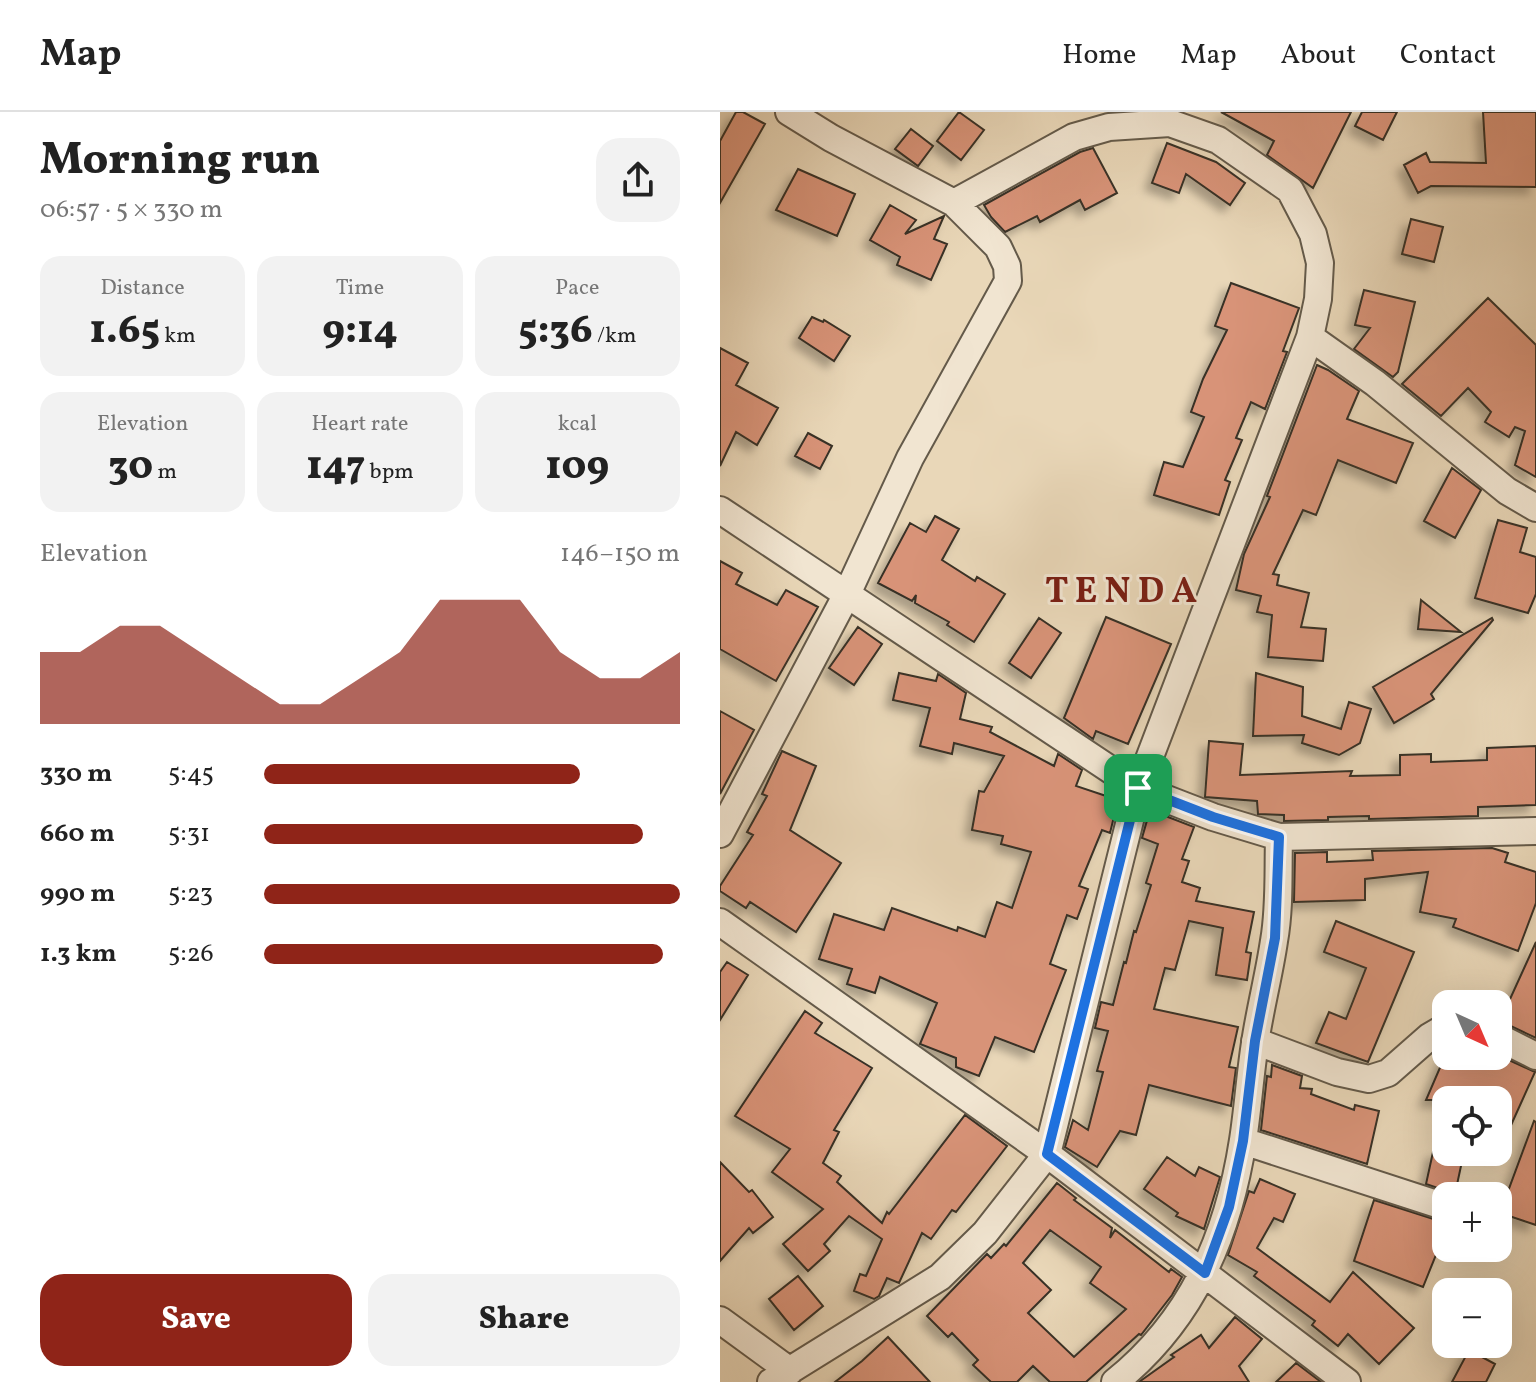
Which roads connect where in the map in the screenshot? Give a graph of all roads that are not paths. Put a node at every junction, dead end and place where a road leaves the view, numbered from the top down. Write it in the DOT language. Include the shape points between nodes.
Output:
graph roads {
  1 [pos="789,112"];
  2 [pos="954,203"];
  3 [pos="1310,337"];
  4 [pos="1536,508"];
  5 [pos="720,510"];
  6 [pos="847,594"];
  7 [pos="1138,788"];
  8 [pos="1536,831"];
  9 [pos="720,834"];
  10 [pos="1279,837"];
  11 [pos="720,922"];
  12 [pos="1432,1035"];
  13 [pos="1255,1041"];
  14 [pos="1512,1044"];
  15 [pos="1536,1056"];
  16 [pos="1243,1141"];
  17 [pos="1047,1154"];
  18 [pos="1432,1202"];
  19 [pos="1205,1273"];
  20 [pos="720,1320"];
  21 [pos="780,1376"];
  22 [pos="1115,1382"];
  23 [pos="1347,1382"];
  1 -- 2 [label="street"];
  2 -- 3 [label="street" via="1074,137 1109,127 1170,123 1218,140 1290,190 1313,234 1320,263"];
  2 -- 6 [label="street" via="998,247 1008,281 910,458"];
  3 -- 4 [label="street"];
  3 -- 7 [label="street"];
  5 -- 6 [label="street"];
  6 -- 7 [label="street"];
  6 -- 9 [label="street"];
  7 -- 10 [label="street"];
  7 -- 17 [label="street"];
  8 -- 10 [label="street"];
  10 -- 13 [label="street" via="1275,938"];
  11 -- 17 [label="street"];
  12 -- 13 [label="street" via="1388,1073 1369,1079"];
  13 -- 16 [label="street"];
  14 -- 15 [label="street"];
  16 -- 18 [label="street"];
  16 -- 19 [label="street" via="1229,1207"];
  17 -- 19 [label="street"];
  17 -- 21 [label="street" via="985,1233 940,1277"];
  19 -- 22 [label="street" via="1175,1321"];
  19 -- 23 [label="street"];
  20 -- 21 [label="street"];
}
